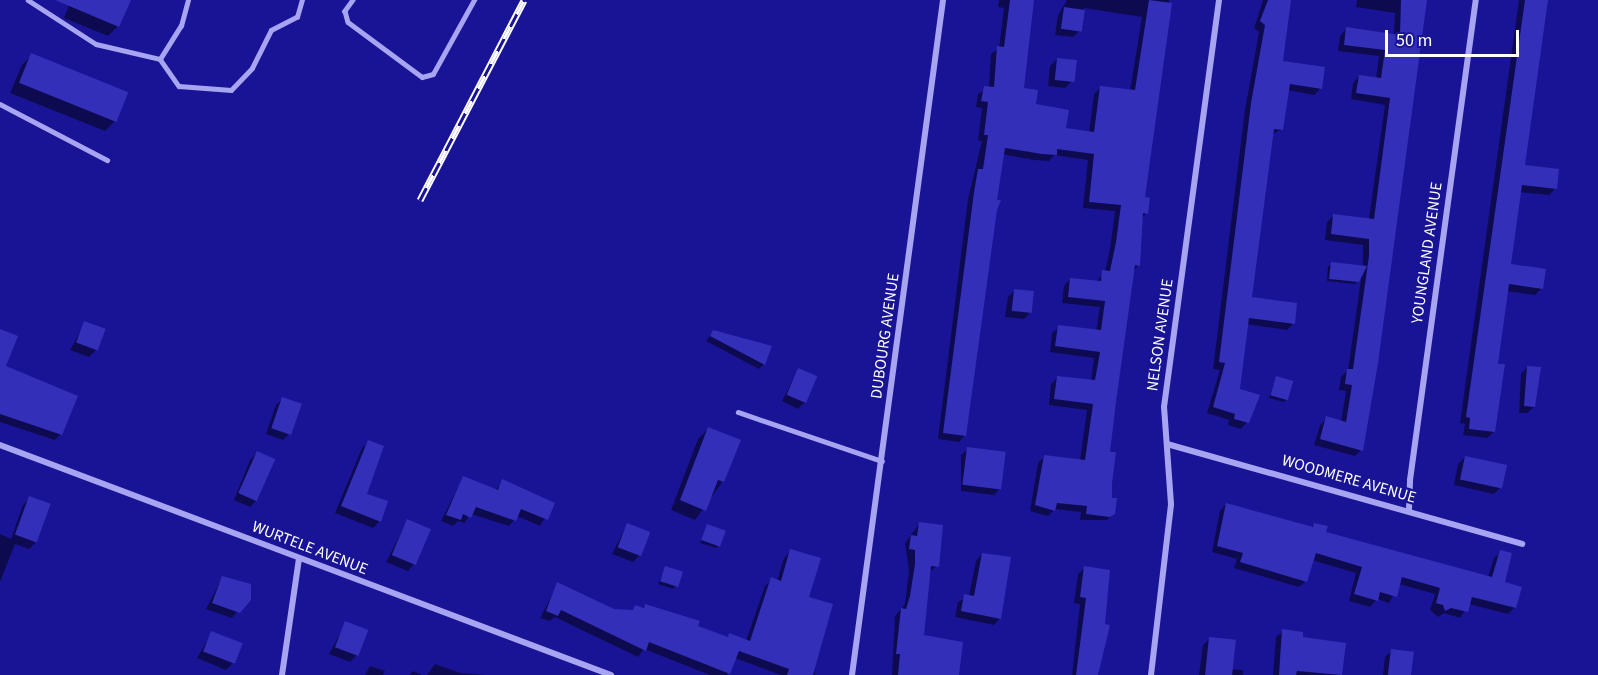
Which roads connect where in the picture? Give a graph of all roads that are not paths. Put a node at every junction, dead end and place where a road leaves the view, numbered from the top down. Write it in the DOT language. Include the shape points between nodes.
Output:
graph roads {
  1 [pos="28,0"];
  2 [pos="188,0"];
  3 [pos="302,0"];
  4 [pos="353,0"];
  5 [pos="474,0"];
  6 [pos="943,0"];
  7 [pos="1219,0"];
  8 [pos="1476,0"];
  9 [pos="160,58"];
  10 [pos="0,104"];
  11 [pos="107,160"];
  12 [pos="738,412"];
  13 [pos="1167,444"];
  14 [pos="0,445"];
  15 [pos="882,460"];
  16 [pos="1409,510"];
  17 [pos="1522,544"];
  18 [pos="299,558"];
  19 [pos="282,675"];
  20 [pos="611,675"];
  21 [pos="852,675"];
  22 [pos="1151,675"];
  1 -- 9 [label="lane" via="96,44"];
  2 -- 9 [label="lane" via="181,26"];
  3 -- 9 [label="lane" via="297,17 271,30 252,68 231,90 179,86"];
  4 -- 5 [label="lane" via="345,11 348,22 422,76 433,74"];
  6 -- 15 [label="street, DUBOURG AVENUE"];
  7 -- 13 [label="street, NELSON AVENUE" via="1164,406"];
  8 -- 16 [label="street, YOUNGLAND AVENUE" via="1411,468"];
  10 -- 11 [label="lane"];
  12 -- 15 [label="lane"];
  13 -- 16 [label="street, WOODMERE AVENUE"];
  13 -- 22 [label="street, NELSON AVENUE" via="1169,537"];
  14 -- 18 [label="street, WURTELE AVENUE"];
  15 -- 21 [label="street, DUBOURG AVENUE"];
  16 -- 17 [label="street, WOODMERE AVENUE"];
  18 -- 19 [label="street"];
  18 -- 20 [label="street, WURTELE AVENUE"];
}
